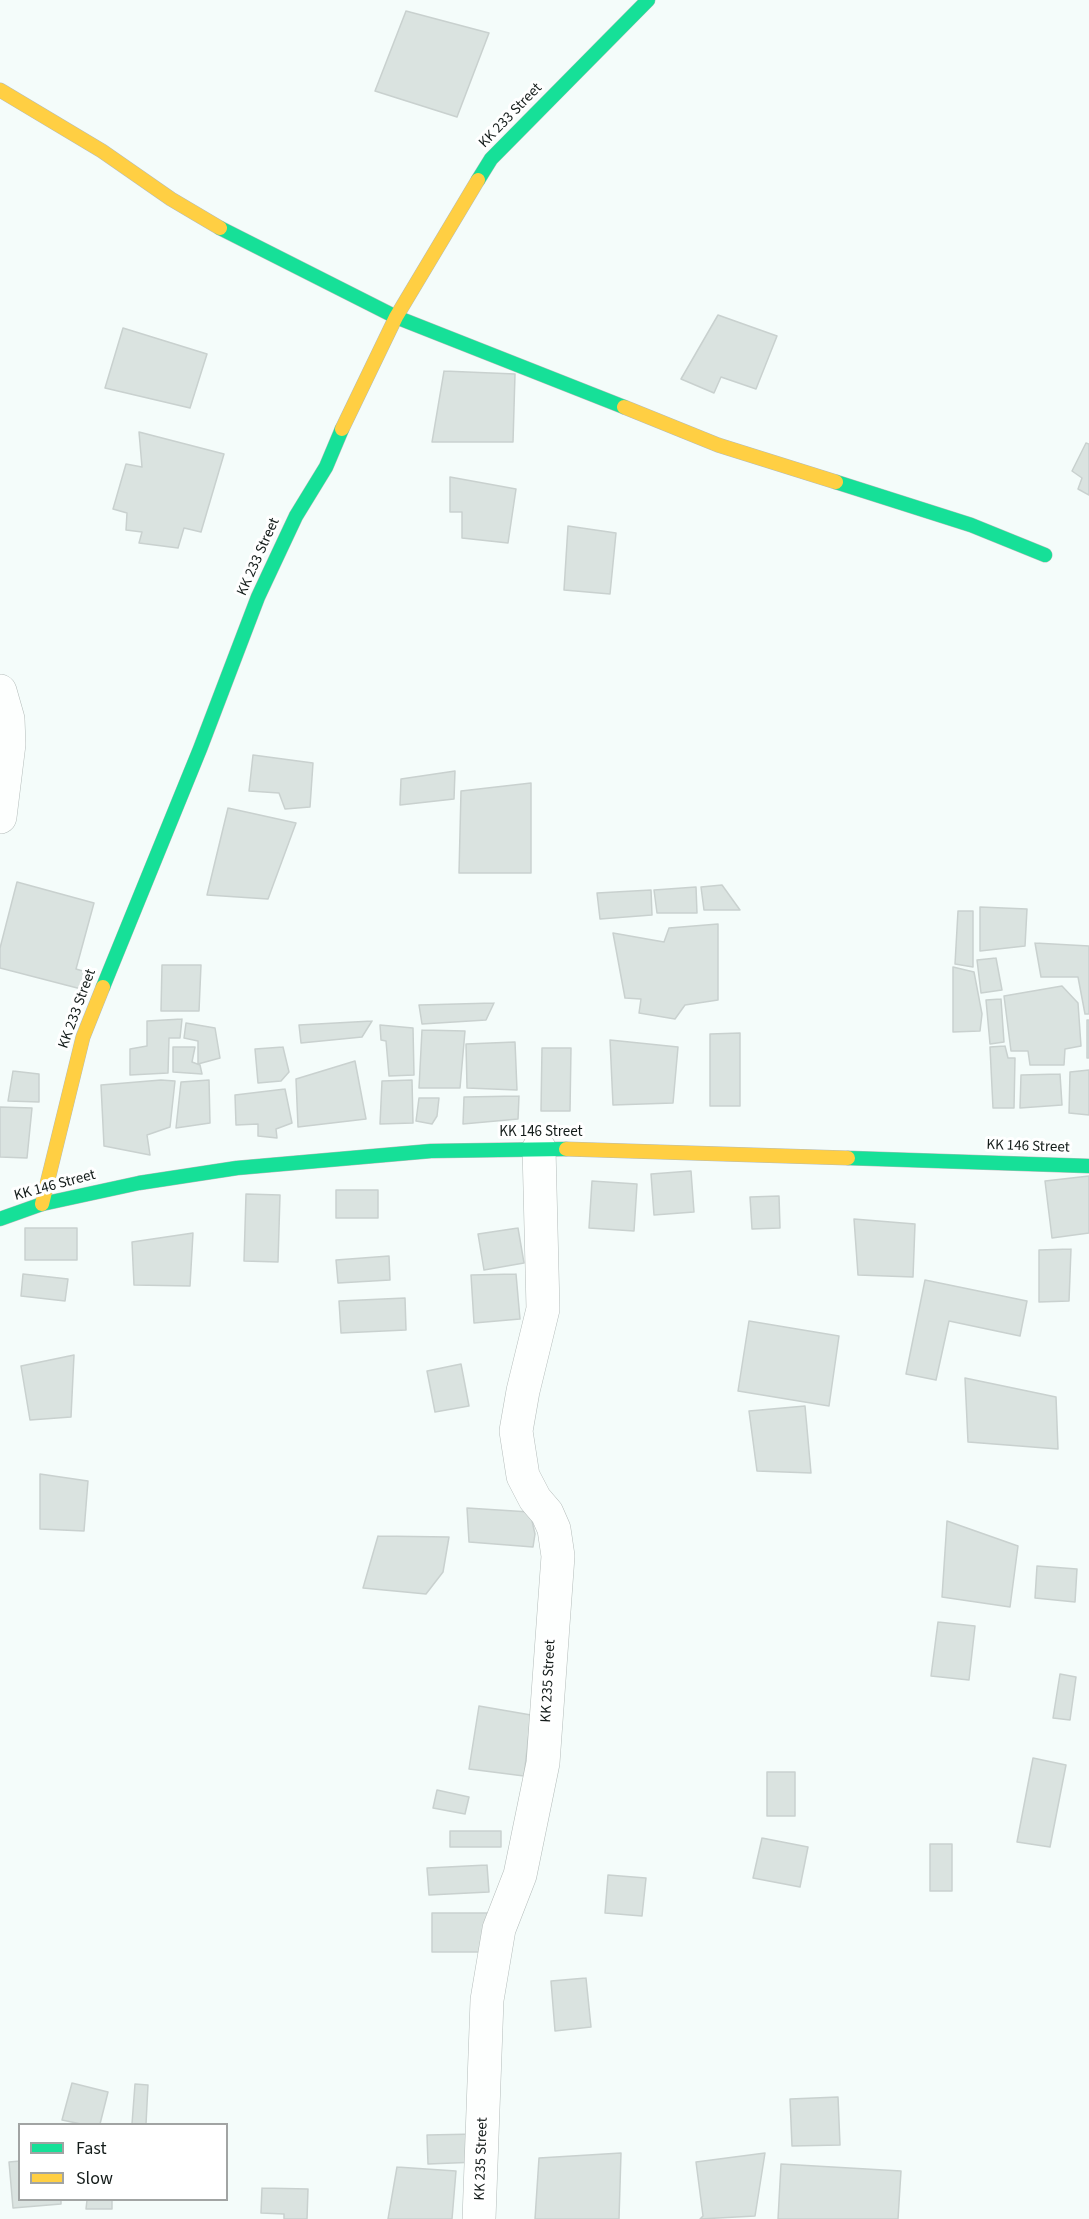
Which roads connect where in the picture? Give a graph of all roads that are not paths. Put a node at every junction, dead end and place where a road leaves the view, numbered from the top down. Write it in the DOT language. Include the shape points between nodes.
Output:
graph roads {
  1 [pos="648,0"];
  2 [pos="0,90"];
  3 [pos="396,317"];
  4 [pos="1045,555"];
  5 [pos="0,691"];
  6 [pos="0,817"];
  7 [pos="539,1148"];
  8 [pos="1089,1166"];
  9 [pos="42,1204"];
  10 [pos="0,1219"];
  11 [pos="479,2219"];
  1 -- 3 [label="street, KK 233 Street" via="491,159"];
  2 -- 3 [label="street" via="240,239"];
  3 -- 4 [label="street" via="718,445 971,525"];
  3 -- 9 [label="street, KK 233 Street" via="326,467 296,516 258,597 83,1037"];
  5 -- 6 [label="street" via="8,719 9,744"];
  7 -- 8 [label="street, KK 146 Street"];
  7 -- 9 [label="street, KK 146 Street" via="431,1151 237,1168 139,1183"];
  7 -- 11 [label="street, KK 235 Street" via="543,1309 516,1431 523,1476 547,1513 558,1556 543,1763 520,1875 499,1929 487,2000"];
  9 -- 10 [label="street, KK 146 Street"];
}
